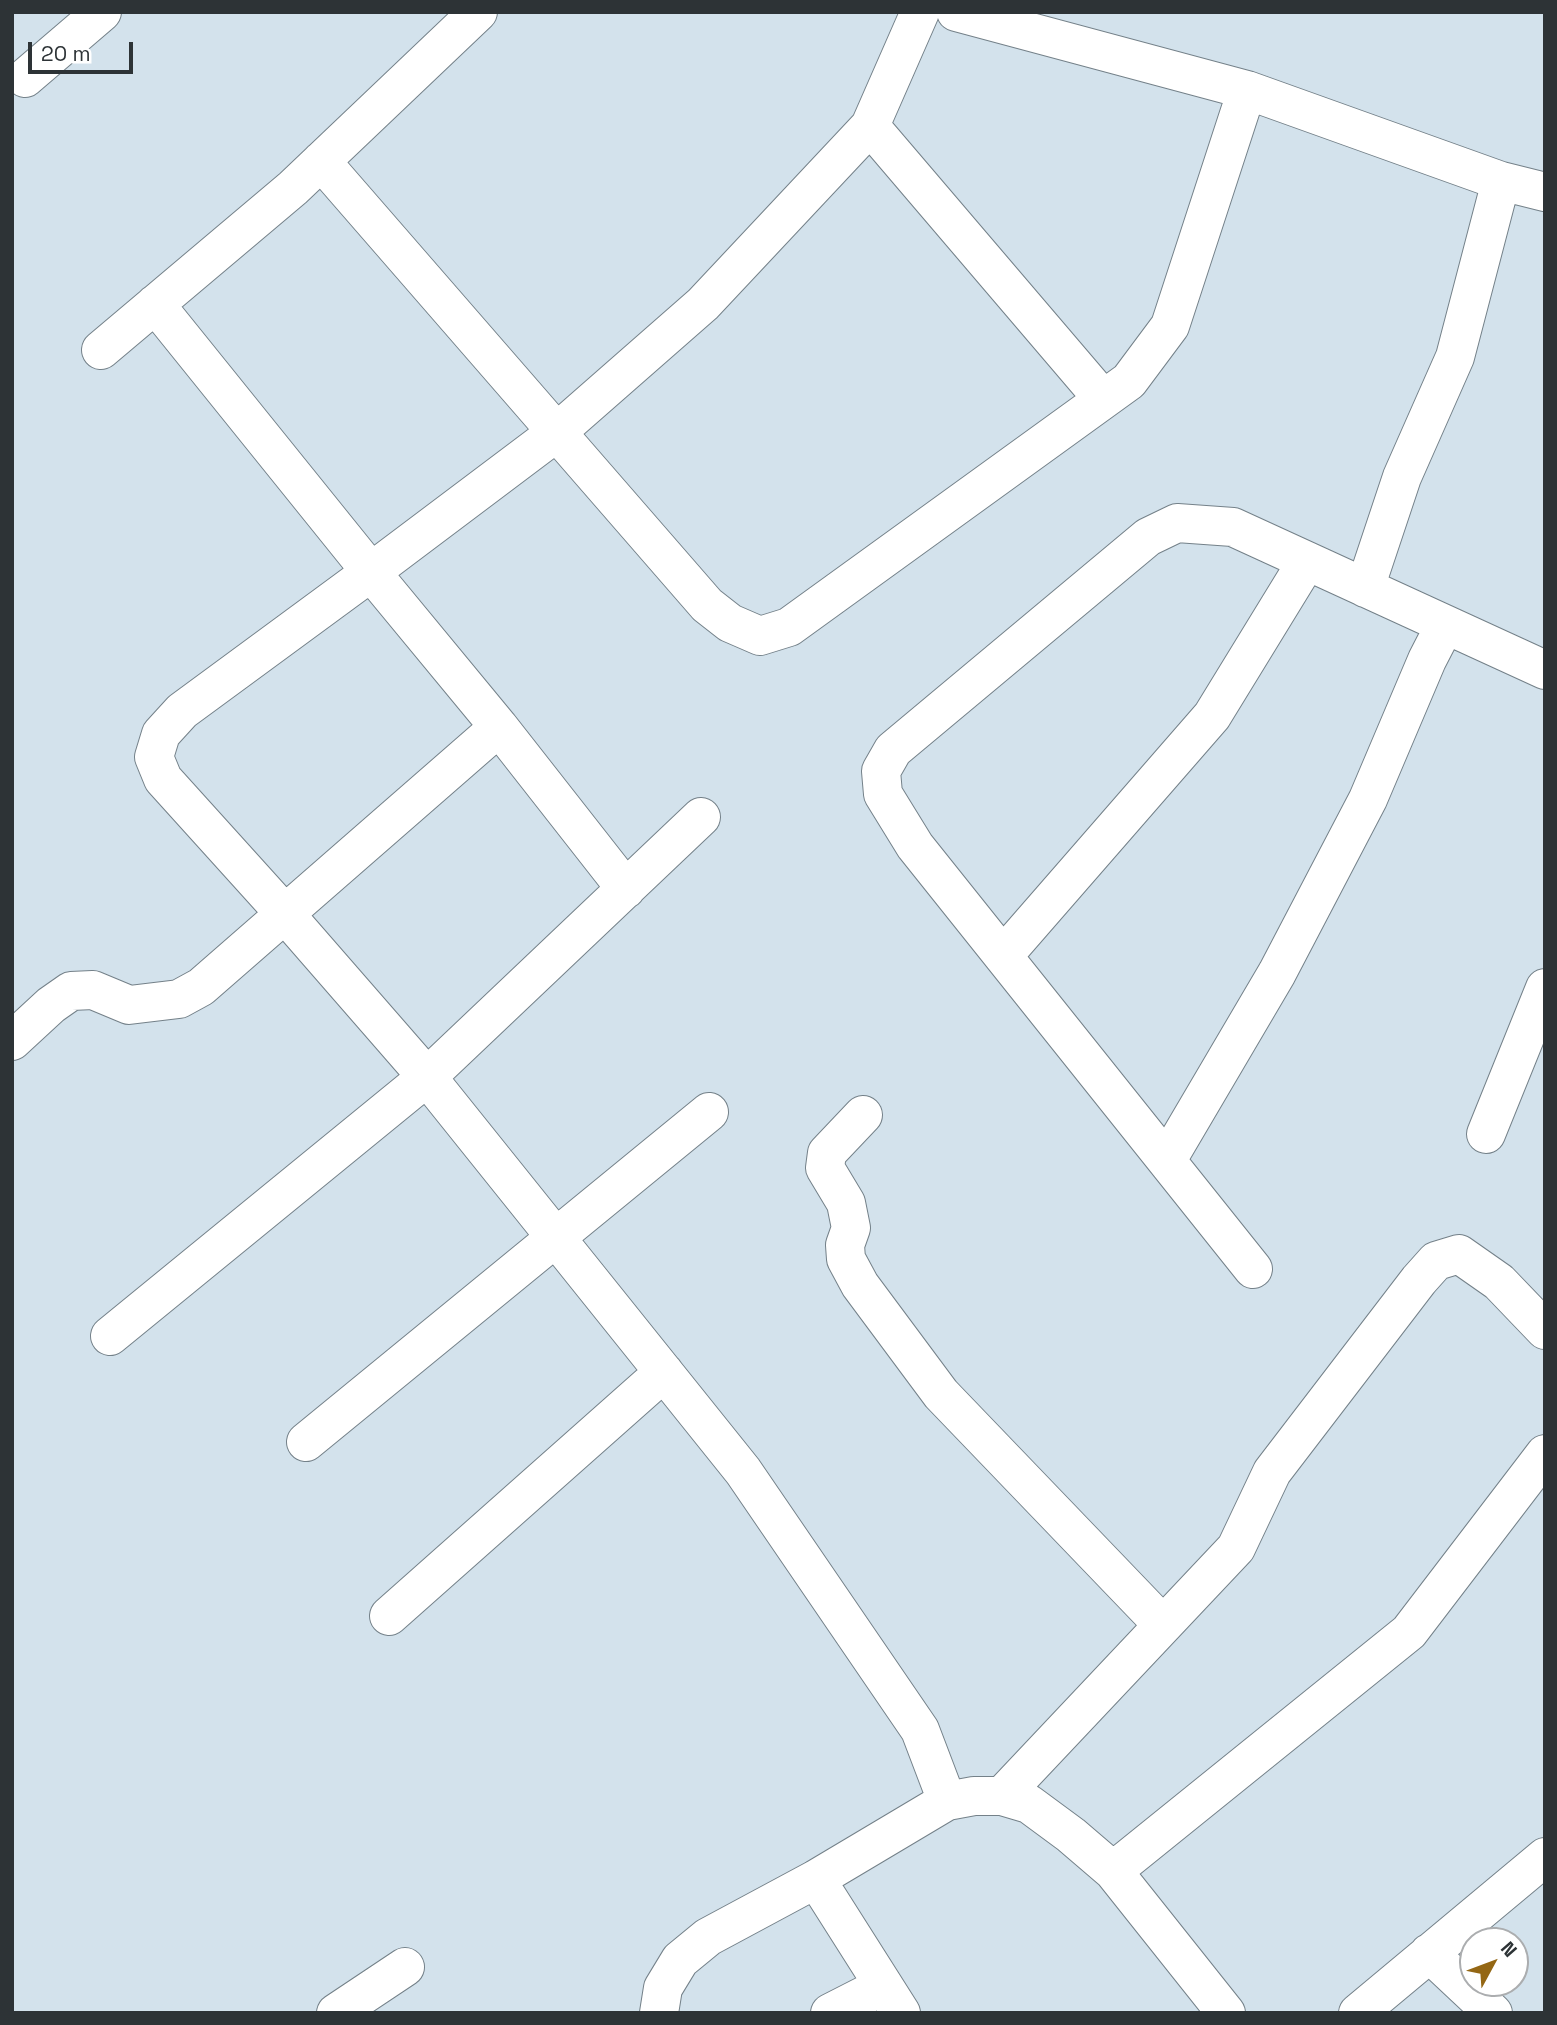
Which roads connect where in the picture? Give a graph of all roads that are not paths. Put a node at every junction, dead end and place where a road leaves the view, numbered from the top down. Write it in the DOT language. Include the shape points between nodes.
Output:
graph roads {
  1 [pos="102,12"];
  2 [pos="478,12"];
  3 [pos="920,12"];
  4 [pos="956,12"];
  5 [pos="24,78"];
  6 [pos="1247,90"];
  7 [pos="870,126"];
  8 [pos="321,161"];
  9 [pos="1501,181"];
  10 [pos="1545,192"];
  11 [pos="155,304"];
  12 [pos="101,349"];
  13 [pos="1103,399"];
  14 [pos="556,432"];
  15 [pos="1307,561"];
  16 [pos="370,572"];
  17 [pos="1365,588"];
  18 [pos="1445,625"];
  19 [pos="1545,670"];
  20 [pos="499,727"];
  21 [pos="701,817"];
  22 [pos="626,889"];
  23 [pos="285,914"];
  24 [pos="1003,956"];
  25 [pos="1545,988"];
  26 [pos="12,1041"];
  27 [pos="427,1077"];
  28 [pos="709,1112"];
  29 [pos="863,1115"];
  30 [pos="1486,1134"];
  31 [pos="1167,1160"];
  32 [pos="555,1237"];
  33 [pos="1253,1269"];
  34 [pos="1545,1330"];
  35 [pos="110,1336"];
  36 [pos="664,1372"];
  37 [pos="306,1442"];
  38 [pos="1545,1454"];
  39 [pos="389,1616"];
  40 [pos="1163,1626"];
  41 [pos="1002,1797"];
  42 [pos="947,1801"];
  43 [pos="1545,1857"];
  44 [pos="1113,1871"];
  45 [pos="816,1879"];
  46 [pos="1429,1954"];
  47 [pos="405,1967"];
  48 [pos="892,1999"];
  49 [pos="336,2013"];
  50 [pos="659,2013"];
  51 [pos="831,2013"];
  52 [pos="1226,2013"];
  53 [pos="1358,2013"];
  54 [pos="1493,2013"];
  1 -- 5 [label="street"];
  2 -- 8 [label="street"];
  3 -- 7 [label="street"];
  4 -- 6 [label="street"];
  6 -- 9 [label="street"];
  6 -- 13 [label="street" via="1170,326 1129,381"];
  7 -- 13 [label="street"];
  7 -- 14 [label="street" via="703,304"];
  8 -- 11 [label="street"];
  8 -- 14 [label="street"];
  9 -- 10 [label="street"];
  9 -- 17 [label="street" via="1455,357 1402,477"];
  11 -- 12 [label="street"];
  11 -- 16 [label="street"];
  13 -- 14 [label="street" via="789,627 760,636 730,623 707,605"];
  14 -- 16 [label="street"];
  15 -- 17 [label="street"];
  15 -- 24 [label="street" via="1212,716"];
  15 -- 24 [label="street" via="1233,527 1177,523 1148,537 893,750 881,771 883,794 915,846"];
  16 -- 20 [label="street"];
  16 -- 23 [label="street" via="182,711 161,734 154,757 163,779"];
  17 -- 18 [label="street"];
  18 -- 19 [label="street"];
  18 -- 31 [label="street" via="1368,799 1277,973"];
  20 -- 22 [label="street"];
  20 -- 23 [label="street"];
  21 -- 22 [label="street"];
  22 -- 27 [label="street"];
  23 -- 26 [label="street" via="201,987 179,999 129,1005 93,990 72,991"];
  23 -- 27 [label="street"];
  24 -- 31 [label="street"];
  25 -- 30 [label="street"];
  27 -- 32 [label="street"];
  27 -- 35 [label="street"];
  28 -- 32 [label="street"];
  29 -- 40 [label="street" via="827,1153 825,1168 846,1203 851,1228 846,1259 860,1285 941,1394"];
  31 -- 33 [label="street"];
  32 -- 36 [label="street"];
  32 -- 37 [label="street"];
  34 -- 40 [label="street" via="1499,1282 1471,1261 1459,1254 1436,1261 1272,1472 1236,1548"];
  36 -- 39 [label="street"];
  36 -- 42 [label="street" via="743,1471 920,1730"];
  38 -- 44 [label="street" via="1409,1632"];
  40 -- 41 [label="street"];
  41 -- 42 [label="street"];
  41 -- 44 [label="street" via="1029,1804"];
  42 -- 45 [label="street"];
  43 -- 46 [label="street"];
  44 -- 52 [label="street"];
  45 -- 48 [label="street"];
  45 -- 50 [label="street" via="708,1937 680,1960 663,1988"];
  46 -- 53 [label="street"];
  46 -- 54 [label="street"];
  47 -- 49 [label="street"];
  48 -- 51 [label="street"];
}
